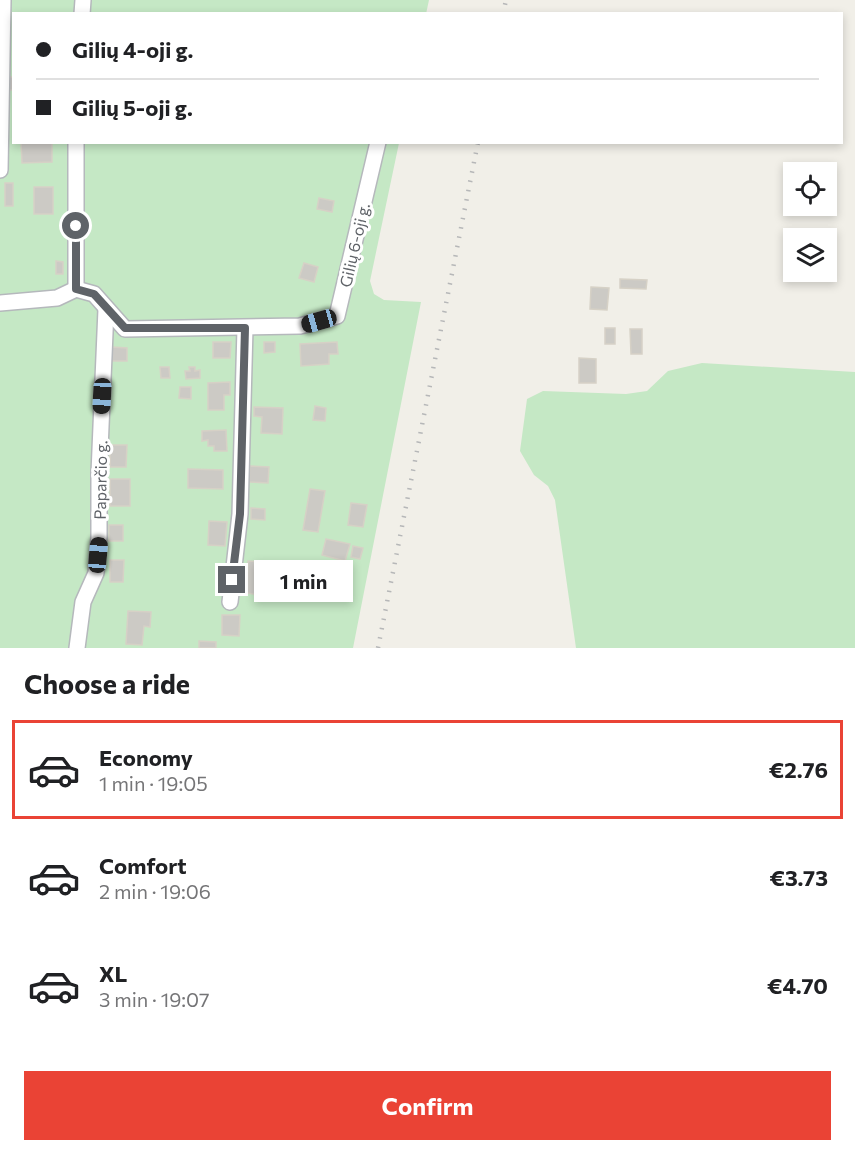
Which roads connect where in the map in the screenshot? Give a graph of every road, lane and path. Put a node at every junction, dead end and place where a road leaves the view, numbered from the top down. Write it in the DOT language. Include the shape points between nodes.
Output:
graph roads {
  1 [pos="3,0"];
  2 [pos="76,144"];
  3 [pos="378,144"];
  4 [pos="0,170"];
  5 [pos="76,289"];
  6 [pos="0,303"];
  7 [pos="106,309"];
  8 [pos="245,328"];
  9 [pos="230,602"];
  10 [pos="77,648"];
  1 -- 4 [label="street"];
  2 -- 5 [label="street"];
  3 -- 8 [label="street, Gilių 6-oji g." via="337,316 300,326"];
  5 -- 6 [label="street" via="57,298"];
  5 -- 7 [label="street, Gilių 6-oji g." via="94,294"];
  7 -- 8 [label="street, Gilių 6-oji g." via="125,328"];
  7 -- 10 [label="street, Paparčio g." via="96,573 83,602"];
  8 -- 9 [label="street" via="240,514"];
}
